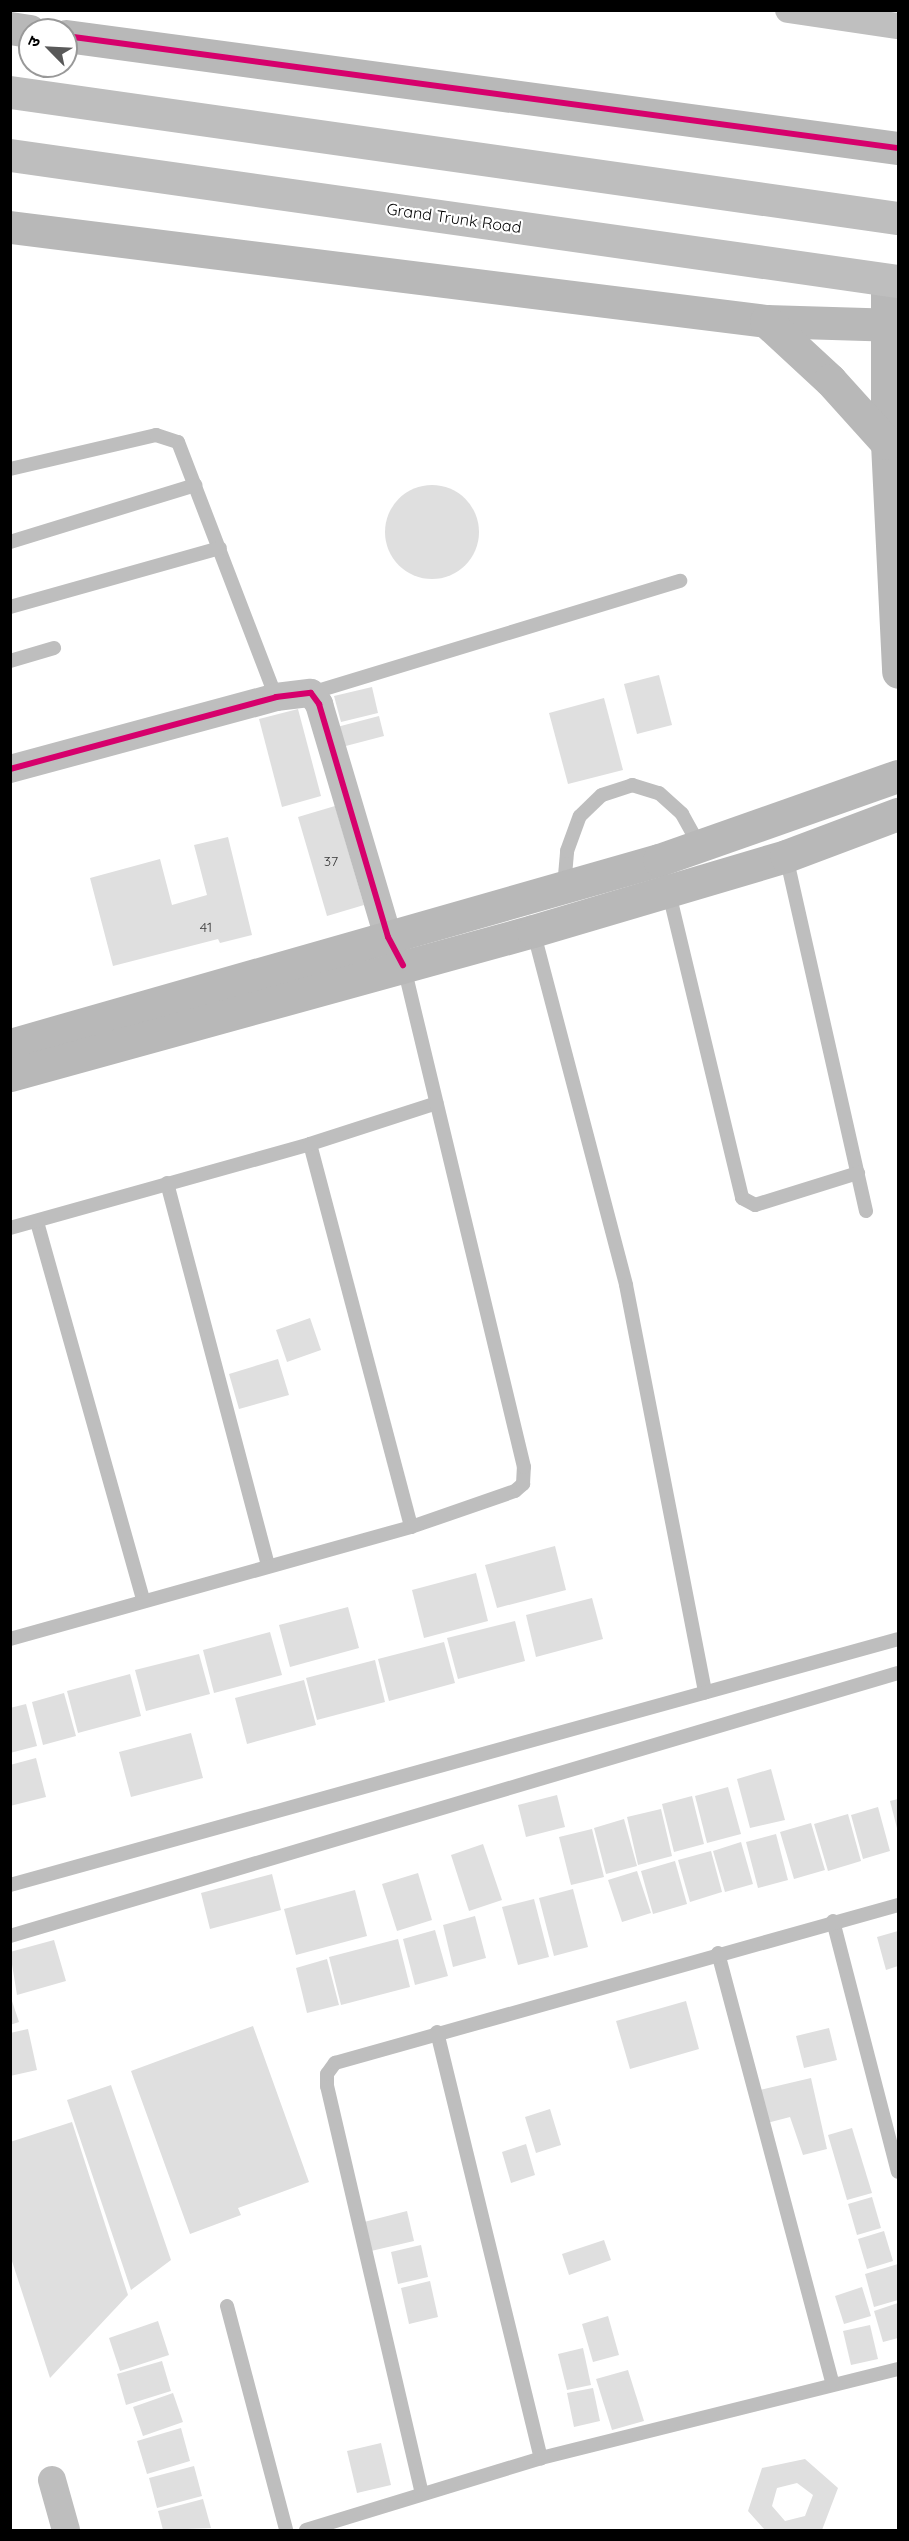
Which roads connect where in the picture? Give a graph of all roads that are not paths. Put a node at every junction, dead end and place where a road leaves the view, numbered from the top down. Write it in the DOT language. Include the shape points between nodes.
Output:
graph roads {
  1 [pos="78,38"];
  2 [pos="10,92"];
  3 [pos="898,148"];
  4 [pos="10,155"];
  5 [pos="898,218"];
  6 [pos="10,227"];
  7 [pos="893,280"];
  8 [pos="766,321"];
  9 [pos="892,325"];
  10 [pos="886,443"];
  11 [pos="10,469"];
  12 [pos="195,485"];
  13 [pos="10,542"];
  14 [pos="220,548"];
  15 [pos="680,581"];
  16 [pos="10,607"];
  17 [pos="54,648"];
  18 [pos="10,661"];
  19 [pos="898,672"];
  20 [pos="311,693"];
  21 [pos="276,697"];
  22 [pos="10,769"];
  23 [pos="898,776"];
  24 [pos="898,814"];
  25 [pos="700,846"];
  26 [pos="786,856"];
  27 [pos="664,875"];
  28 [pos="564,887"];
  29 [pos="529,915"];
  30 [pos="396,951"];
  31 [pos="10,1045"];
  32 [pos="10,1075"];
  33 [pos="437,1102"];
  34 [pos="310,1143"];
  35 [pos="858,1173"];
  36 [pos="167,1183"];
  37 [pos="866,1211"];
  38 [pos="37,1222"];
  39 [pos="10,1228"];
  40 [pos="411,1527"];
  41 [pos="268,1564"];
  42 [pos="143,1599"];
  43 [pos="10,1639"];
  44 [pos="898,1639"];
  45 [pos="898,1673"];
  46 [pos="705,1692"];
  47 [pos="10,1885"];
  48 [pos="898,1905"];
  49 [pos="833,1921"];
  50 [pos="10,1936"];
  51 [pos="718,1953"];
  52 [pos="437,2032"];
  53 [pos="898,2172"];
  54 [pos="227,2306"];
  55 [pos="898,2369"];
  56 [pos="832,2384"];
  57 [pos="541,2458"];
  58 [pos="52,2481"];
  59 [pos="423,2494"];
  60 [pos="66,2530"];
  61 [pos="286,2530"];
  62 [pos="306,2530"];
  1 -- 3 [label="main road"];
  2 -- 5 [label="highway"];
  4 -- 7 [label="highway, Grand Trunk Road"];
  6 -- 8 [label="main road"];
  7 -- 9 [label="main road"];
  8 -- 9 [label="main road"];
  8 -- 10 [label="main road" via="830,380"];
  9 -- 10 [label="main road"];
  10 -- 19 [label="main road"];
  11 -- 12 [label="lane" via="156,435 178,442"];
  12 -- 13 [label="lane"];
  12 -- 14 [label="lane"];
  14 -- 16 [label="lane"];
  14 -- 21 [label="lane"];
  15 -- 20 [label="lane"];
  17 -- 18 [label="lane"];
  20 -- 21 [label="street"];
  20 -- 30 [label="street" via="319,704"];
  21 -- 22 [label="street"];
  23 -- 25 [label="main road"];
  24 -- 26 [label="main road"];
  25 -- 27 [label="main road"];
  25 -- 28 [label="lane" via="682,814 659,793 632,785 602,795 580,816 567,851"];
  26 -- 27 [label="main road"];
  26 -- 35 [label="lane"];
  27 -- 28 [label="main road"];
  27 -- 29 [label="main road"];
  27 -- 35 [label="lane" via="742,1198 755,1205"];
  28 -- 29 [label="main road"];
  29 -- 30 [label="main road"];
  29 -- 46 [label="lane" via="626,1285"];
  30 -- 31 [label="main road"];
  30 -- 32 [label="main road"];
  30 -- 33 [label="lane"];
  33 -- 34 [label="lane"];
  33 -- 40 [label="lane" via="525,1476 524,1484 515,1491"];
  34 -- 36 [label="lane"];
  34 -- 40 [label="lane"];
  35 -- 37 [label="lane"];
  36 -- 38 [label="lane"];
  36 -- 41 [label="lane"];
  38 -- 39 [label="lane"];
  38 -- 42 [label="lane"];
  40 -- 41 [label="lane"];
  41 -- 42 [label="lane"];
  42 -- 43 [label="lane"];
  44 -- 46 [label="lane"];
  45 -- 50 [label="lane"];
  46 -- 47 [label="lane"];
  48 -- 49 [label="lane"];
  49 -- 51 [label="lane"];
  49 -- 53 [label="lane"];
  51 -- 52 [label="lane"];
  51 -- 56 [label="lane"];
  52 -- 57 [label="lane"];
  52 -- 59 [label="lane" via="346,2057 327,2074"];
  54 -- 61 [label="lane"];
  55 -- 56 [label="lane"];
  56 -- 57 [label="lane"];
  57 -- 59 [label="lane"];
  58 -- 60 [label="street"];
  59 -- 62 [label="lane"];
}
